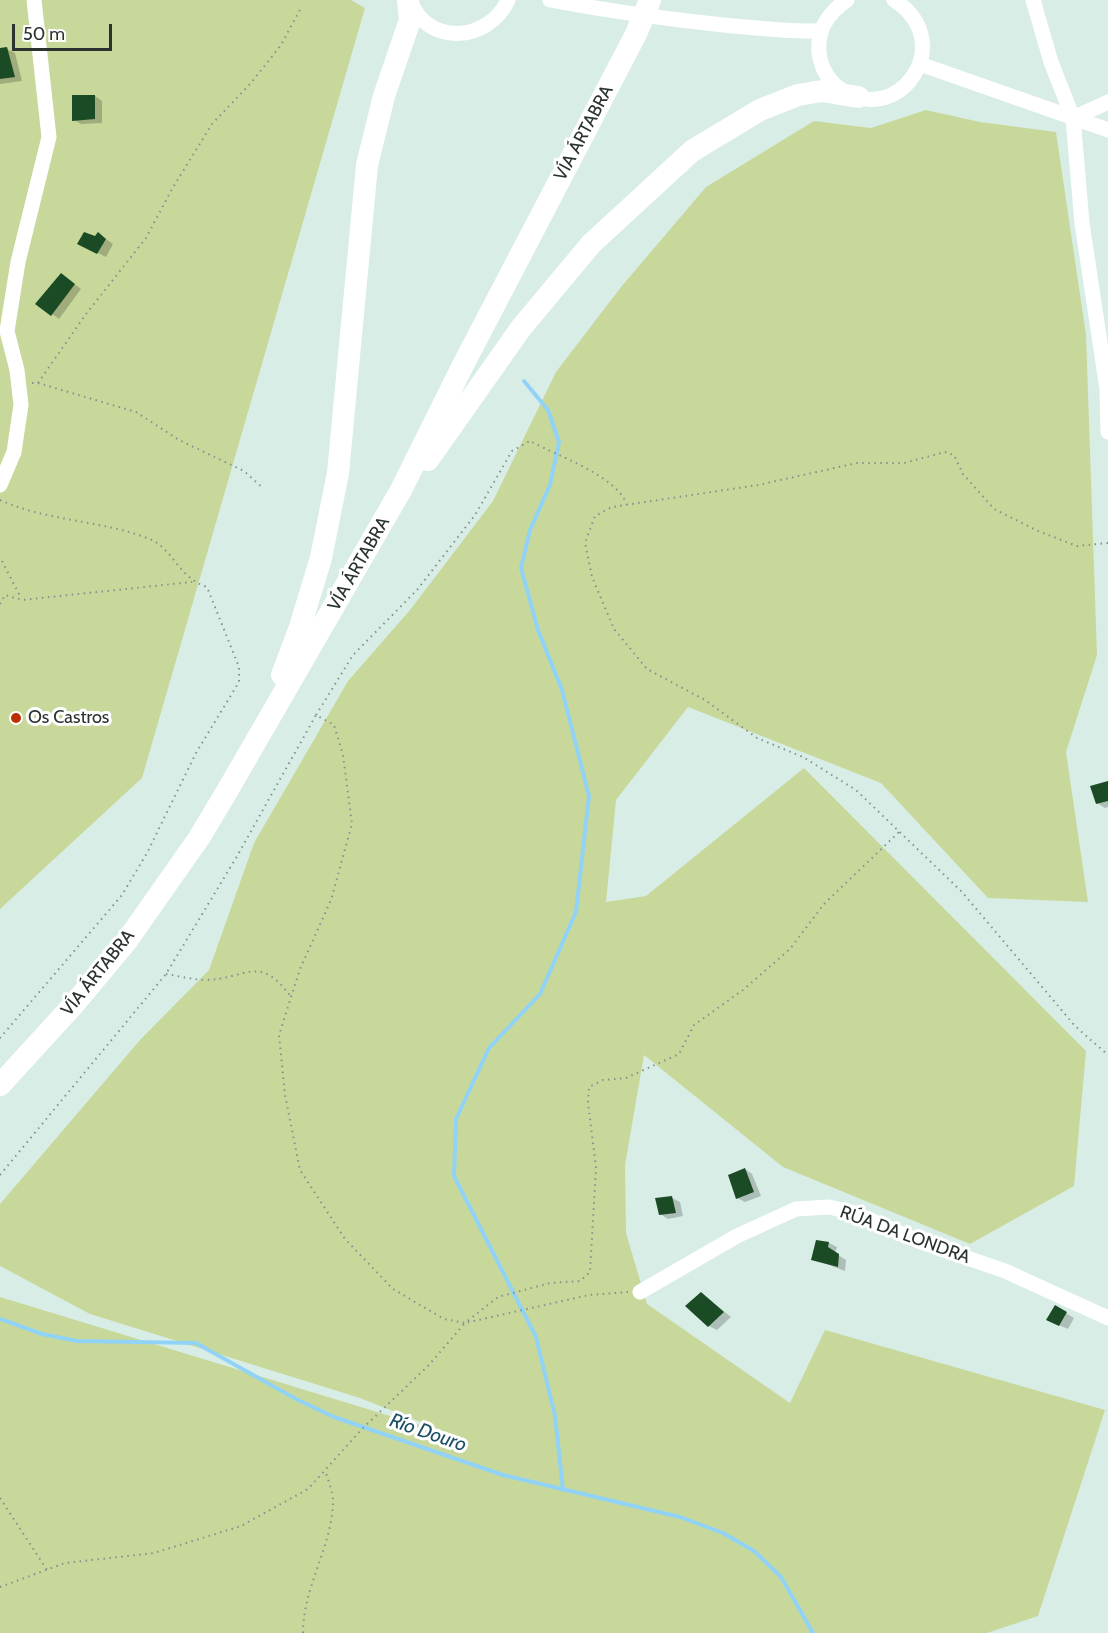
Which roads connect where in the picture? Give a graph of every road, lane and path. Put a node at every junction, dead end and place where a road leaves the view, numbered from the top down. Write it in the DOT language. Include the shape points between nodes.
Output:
graph roads {
  1 [pos="34,0"];
  2 [pos="409,0"];
  3 [pos="508,0"];
  4 [pos="550,0"];
  5 [pos="650,0"];
  6 [pos="847,0"];
  7 [pos="894,0"];
  8 [pos="1033,0"];
  9 [pos="302,6"];
  10 [pos="820,31"];
  11 [pos="920,64"];
  12 [pos="858,98"];
  13 [pos="1108,102"];
  14 [pos="1073,118"];
  15 [pos="1108,130"];
  16 [pos="38,383"];
  17 [pos="19,385"];
  18 [pos="1108,432"];
  19 [pos="0,485"];
  20 [pos="263,488"];
  21 [pos="401,490"];
  22 [pos="0,500"];
  23 [pos="627,505"];
  24 [pos="1108,543"];
  25 [pos="1,561"];
  26 [pos="193,582"];
  27 [pos="22,600"];
  28 [pos="0,604"];
  29 [pos="316,715"];
  30 [pos="226,794"];
  31 [pos="899,832"];
  32 [pos="166,974"];
  33 [pos="291,997"];
  34 [pos="0,1038"];
  35 [pos="1108,1055"];
  36 [pos="0,1085"];
  37 [pos="0,1174"];
  38 [pos="640,1292"];
  39 [pos="1108,1318"];
  40 [pos="465,1323"];
  41 [pos="325,1470"];
  42 [pos="0,1498"];
  43 [pos="47,1570"];
  44 [pos="0,1587"];
  45 [pos="303,1633"];
  1 -- 17 [label="street" via="49,137 18,262 7,332"];
  2 -- 3 [label="street" via="424,21 440,31 457,34 474,32 490,24"];
  2 -- 30 [label="highway" via="410,20 384,96 367,165 338,473 321,558 275,693"];
  4 -- 10 [label="street" via="692,22"];
  5 -- 21 [label="highway, VÍA ÁRTABRA"];
  6 -- 10 [label="street" via="827,18"];
  7 -- 11 [label="street" via="915,19 921,33"];
  8 -- 14 [label="street" via="1051,63"];
  9 -- 16 [label="path" via="281,45 212,124 146,238"];
  10 -- 12 [label="street" via="820,59 825,72 833,84"];
  11 -- 12 [label="street" via="902,89 881,98"];
  11 -- 14 [label="street"];
  12 -- 21 [label="highway" via="822,91 798,95 760,110 692,151 591,244 521,328 421,469"];
  13 -- 14 [label="street"];
  14 -- 15 [label="street"];
  14 -- 18 [label="street" via="1082,223 1107,388"];
  16 -- 17 [label="path"];
  16 -- 20 [label="path" via="136,412 179,440 244,471"];
  17 -- 19 [label="street" via="21,405 14,452"];
  21 -- 30 [label="highway, VÍA ÁRTABRA"];
  22 -- 26 [label="path" via="26,512 154,541"];
  23 -- 24 [label="path" via="758,485 857,463 904,463 945,452 954,455 963,474 994,509 1077,546"];
  23 -- 29 [label="path" via="623,494 599,477 530,441 512,451 475,515 417,590 354,655"];
  23 -- 31 [label="path" via="595,516 585,543 591,577 614,629 647,669 705,700 757,738 803,757 856,790"];
  25 -- 27 [label="path"];
  26 -- 27 [label="path"];
  26 -- 34 [label="path" via="207,587 239,667 239,682 196,753 122,895"];
  27 -- 28 [label="path" via="5,595"];
  29 -- 32 [label="path"];
  29 -- 33 [label="path" via="334,724 343,756 351,824 331,900"];
  30 -- 36 [label="highway, VÍA ÁRTABRA" via="126,942"];
  31 -- 35 [label="path" via="962,892 1075,1026"];
  31 -- 40 [label="path" via="824,904 790,949 694,1025 679,1054 626,1078 603,1080 589,1087 596,1168 590,1272 580,1281 550,1283 498,1297"];
  32 -- 33 [label="path" via="204,980 261,970 272,974"];
  32 -- 37 [label="path"];
  33 -- 40 [label="path" via="279,1035 285,1095 300,1170 345,1239 393,1290 444,1319"];
  38 -- 39 [label="street, RÚA DA LONDRA" via="737,1236 796,1209 829,1207 855,1212 918,1241 1005,1271"];
  38 -- 40 [label="path" via="589,1295"];
  40 -- 41 [label="path"];
  41 -- 43 [label="path" via="308,1489 241,1526 154,1553 65,1563"];
  41 -- 45 [label="path" via="333,1501 303,1612"];
  42 -- 43 [label="path"];
  43 -- 44 [label="path"];
}
